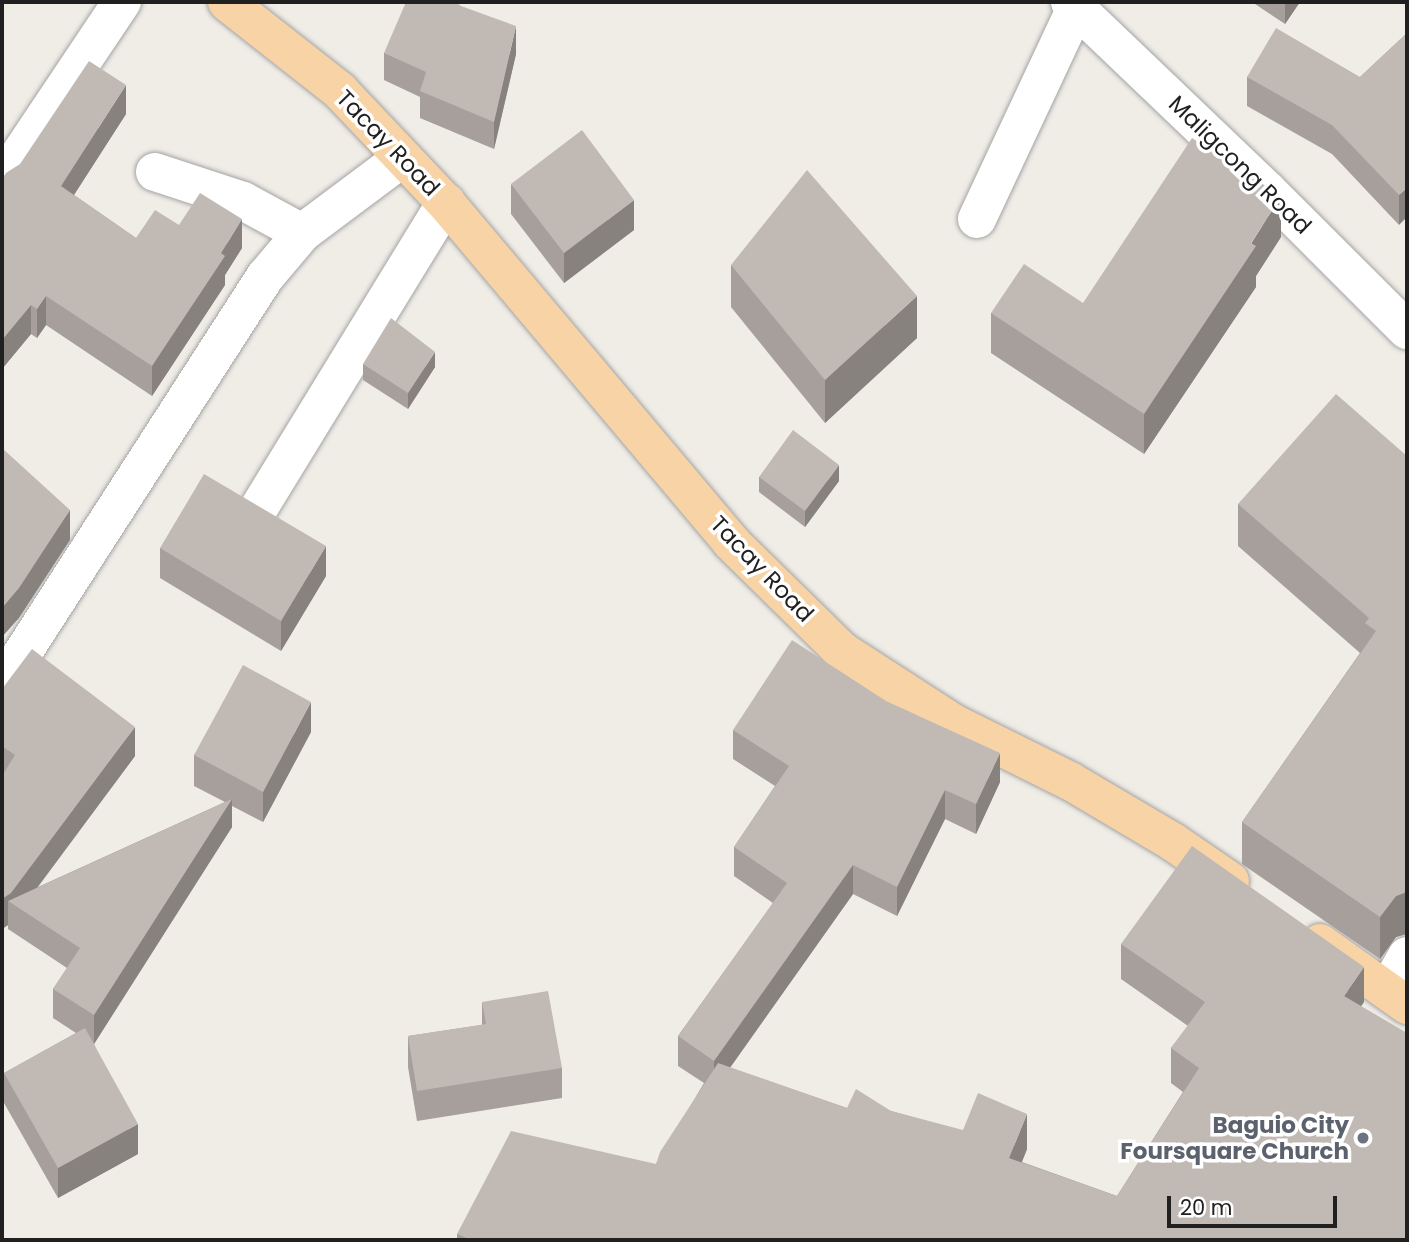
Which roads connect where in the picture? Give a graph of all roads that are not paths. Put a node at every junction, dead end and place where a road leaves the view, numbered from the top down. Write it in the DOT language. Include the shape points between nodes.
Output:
graph roads {
  1 [pos="122,2"];
  2 [pos="226,2"];
  3 [pos="1073,5"];
  4 [pos="401,159"];
  5 [pos="155,172"];
  6 [pos="2,181"];
  7 [pos="446,203"];
  8 [pos="977,219"];
  9 [pos="302,233"];
  10 [pos="1407,330"];
  11 [pos="260,506"];
  12 [pos="2,685"];
  13 [pos="1263,904"];
  14 [pos="1297,927"];
  15 [pos="1407,956"];
  16 [pos="1398,997"];
  1 -- 6 [label="street"];
  2 -- 4 [label="main road, Tacay Road" via="341,91"];
  3 -- 8 [label="street"];
  3 -- 10 [label="street, Maligcong Road"];
  4 -- 7 [label="main road, Tacay Road"];
  4 -- 9 [label="street"];
  5 -- 9 [label="street" via="243,201"];
  7 -- 11 [label="street"];
  7 -- 13 [label="main road, Tacay Road" via="731,542 842,651 955,724 1070,781 1173,842"];
  9 -- 12 [label="street" via="265,277"];
  14 -- 16 [label="main road"];
  15 -- 16 [label="street"];
}
